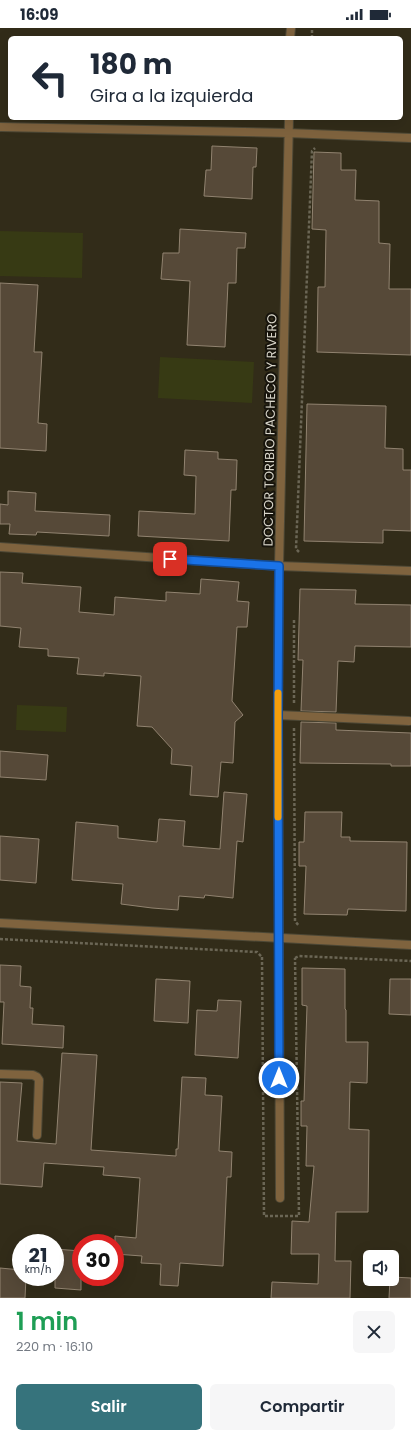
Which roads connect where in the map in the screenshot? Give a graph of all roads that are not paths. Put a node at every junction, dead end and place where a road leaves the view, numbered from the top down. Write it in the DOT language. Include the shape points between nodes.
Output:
graph roads {
  1 [pos="289,120"];
  2 [pos="0,127"];
  3 [pos="288,133"];
  4 [pos="411,138"];
  5 [pos="0,547"];
  6 [pos="279,566"];
  7 [pos="411,571"];
  8 [pos="278,715"];
  9 [pos="409,721"];
  10 [pos="0,923"];
  11 [pos="278,938"];
  12 [pos="411,945"];
  13 [pos="0,1074"];
  14 [pos="37,1135"];
  15 [pos="280,1198"];
  1 -- 3 [label="street, DOCTOR TORIBIO PACHECO Y RIVERO"];
  2 -- 3 [label="street"];
  3 -- 4 [label="street"];
  3 -- 6 [label="street, DOCTOR TORIBIO PACHECO Y RIVERO"];
  5 -- 6 [label="street"];
  6 -- 7 [label="street"];
  6 -- 8 [label="street, DOCTOR TORIBIO PACHECO Y RIVERO"];
  8 -- 9 [label="street"];
  8 -- 11 [label="street, DOCTOR TORIBIO PACHECO Y RIVERO"];
  10 -- 11 [label="street"];
  11 -- 12 [label="street"];
  11 -- 15 [label="street, DOCTOR TORIBIO PACHECO Y RIVERO"];
  13 -- 14 [label="street" via="33,1075 40,1080"];
}
